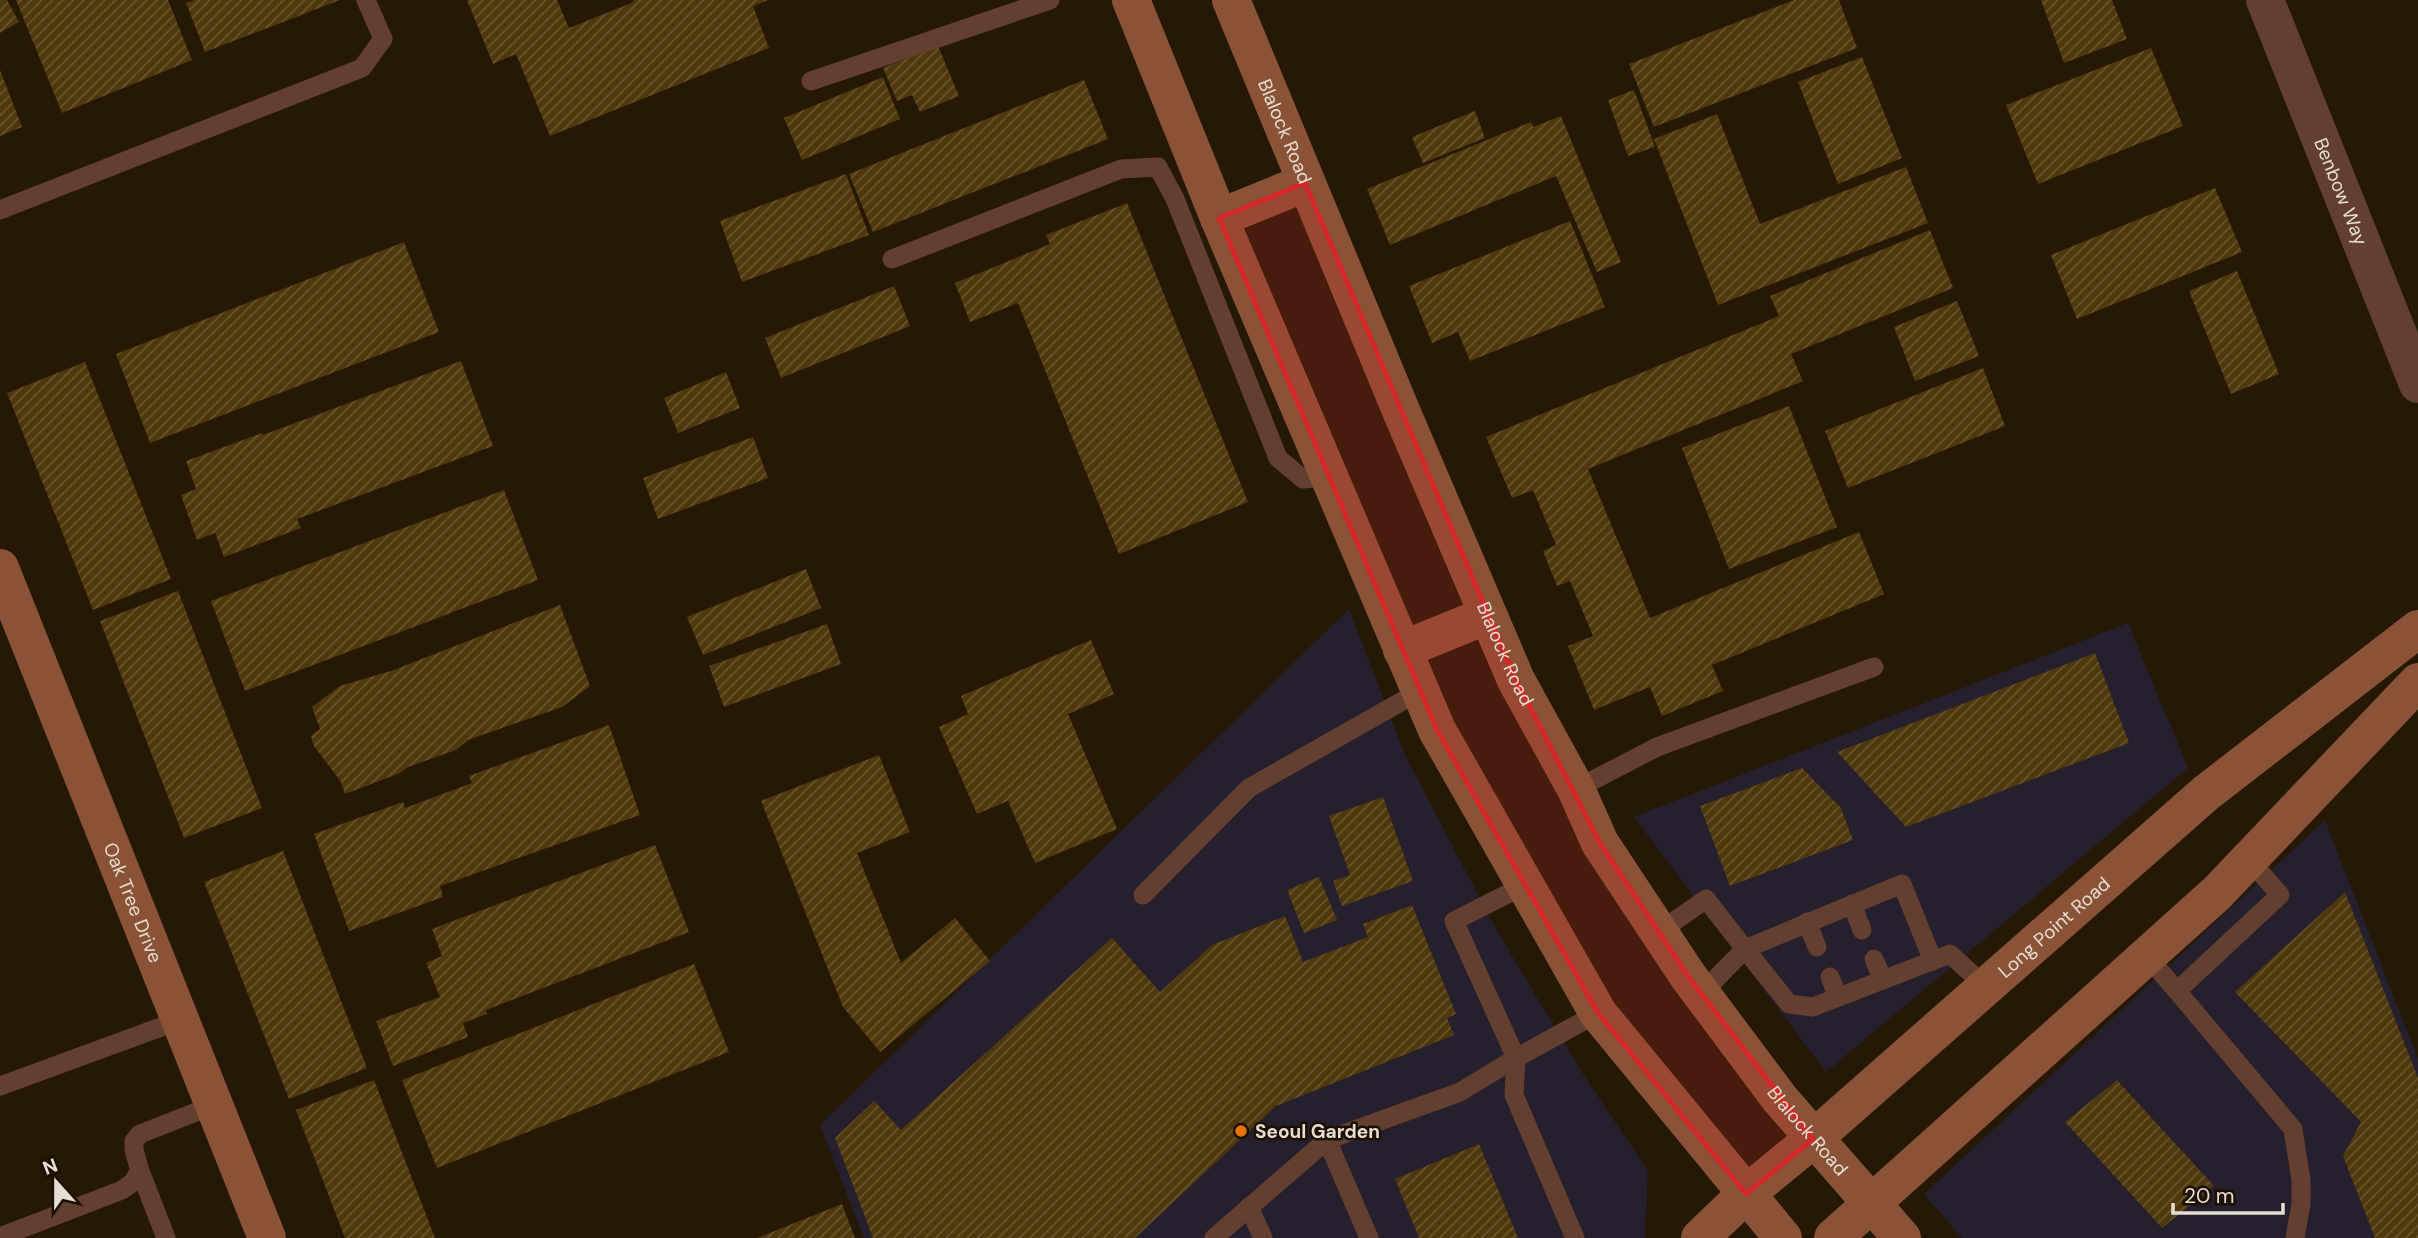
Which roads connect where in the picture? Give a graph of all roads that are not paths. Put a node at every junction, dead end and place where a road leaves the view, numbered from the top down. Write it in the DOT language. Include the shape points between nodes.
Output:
graph roads {
  1 [pos="366,0"];
  2 [pos="1050,0"];
  3 [pos="1131,0"];
  4 [pos="1231,0"];
  5 [pos="2265,0"];
  6 [pos="811,81"];
  7 [pos="1305,183"];
  8 [pos="0,210"];
  9 [pos="1203,224"];
  10 [pos="892,259"];
  11 [pos="2418,384"];
  12 [pos="3,584"];
  13 [pos="1488,615"];
  14 [pos="2418,629"];
  15 [pos="1402,650"];
  16 [pos="1874,667"];
  17 [pos="1420,691"];
  18 [pos="2411,698"];
  19 [pos="1576,789"];
  20 [pos="2249,859"];
  21 [pos="1525,885"];
  22 [pos="1143,895"];
  23 [pos="1852,904"];
  24 [pos="1807,922"];
  25 [pos="1862,930"];
  26 [pos="1659,932"];
  27 [pos="1817,947"];
  28 [pos="1745,948"];
  29 [pos="2147,956"];
  30 [pos="1874,959"];
  31 [pos="1933,961"];
  32 [pos="1830,977"];
  33 [pos="1883,980"];
  34 [pos="1986,987"];
  35 [pos="2177,991"];
  36 [pos="1701,994"];
  37 [pos="1838,997"];
  38 [pos="1598,1013"];
  39 [pos="180,1020"];
  40 [pos="1516,1058"];
  41 [pos="0,1086"];
  42 [pos="214,1105"];
  43 [pos="1813,1139"];
  44 [pos="1327,1140"];
  45 [pos="140,1171"];
  46 [pos="1746,1194"];
  47 [pos="1871,1204"];
  48 [pos="1249,1207"];
  49 [pos="0,1237"];
  50 [pos="166,1238"];
  51 [pos="267,1238"];
  52 [pos="1214,1238"];
  53 [pos="1263,1238"];
  54 [pos="1369,1238"];
  55 [pos="1575,1238"];
  56 [pos="1700,1238"];
  57 [pos="1783,1238"];
  58 [pos="1833,1238"];
  59 [pos="1902,1238"];
  60 [pos="2295,1238"];
  1 -- 8 [label="lane" via="383,39 362,68"];
  2 -- 6 [label="lane"];
  3 -- 9 [label="main road"];
  4 -- 7 [label="main road, Blalock Road"];
  5 -- 11 [label="street, Benbow Way"];
  7 -- 9 [label="main road"];
  7 -- 13 [label="main road, Blalock Road"];
  9 -- 10 [label="lane" via="1175,199 1158,167 1121,169"];
  9 -- 15 [label="main road" via="1328,478"];
  12 -- 39 [label="main road, Oak Tree Drive"];
  13 -- 15 [label="main road"];
  13 -- 19 [label="main road, Blalock Road"];
  14 -- 34 [label="main road, Long Point Road" via="2206,793"];
  15 -- 17 [label="main road"];
  16 -- 19 [label="lane" via="1657,747"];
  17 -- 21 [label="main road" via="1437,730"];
  17 -- 22 [label="lane" via="1249,788"];
  18 -- 20 [label="main road"];
  19 -- 26 [label="main road, Blalock Road" via="1600,843"];
  20 -- 29 [label="main road"];
  20 -- 35 [label="lane" via="2280,895"];
  21 -- 38 [label="main road"];
  21 -- 40 [label="lane" via="1454,921"];
  23 -- 24 [label="lane"];
  23 -- 25 [label="lane"];
  23 -- 31 [label="lane" via="1902,884"];
  24 -- 27 [label="lane"];
  24 -- 28 [label="lane"];
  26 -- 28 [label="lane" via="1706,899"];
  26 -- 36 [label="main road, Blalock Road"];
  28 -- 36 [label="lane"];
  28 -- 37 [label="lane" via="1789,1004 1813,1007"];
  29 -- 35 [label="lane"];
  29 -- 47 [label="main road"];
  30 -- 33 [label="lane"];
  31 -- 33 [label="lane"];
  31 -- 34 [label="lane" via="1950,954"];
  32 -- 37 [label="lane"];
  33 -- 37 [label="lane"];
  34 -- 43 [label="main road, Long Point Road"];
  35 -- 60 [label="lane" via="2293,1129 2301,1180"];
  36 -- 43 [label="main road, Blalock Road"];
  38 -- 40 [label="lane"];
  38 -- 46 [label="main road"];
  39 -- 41 [label="lane"];
  39 -- 42 [label="main road, Oak Tree Drive"];
  40 -- 44 [label="lane" via="1460,1093"];
  40 -- 55 [label="lane" via="1514,1095"];
  42 -- 45 [label="lane" via="140,1134 134,1150"];
  42 -- 51 [label="main road, Oak Tree Drive"];
  43 -- 46 [label="main road, Long Point Road"];
  43 -- 47 [label="main road, Blalock Road"];
  44 -- 48 [label="lane"];
  44 -- 54 [label="lane"];
  45 -- 49 [label="lane" via="122,1190"];
  45 -- 50 [label="lane"];
  46 -- 56 [label="main road, Long Point Road"];
  46 -- 57 [label="main road"];
  47 -- 58 [label="main road"];
  47 -- 59 [label="main road, Blalock Road"];
  48 -- 52 [label="lane"];
  48 -- 53 [label="lane"];
}
